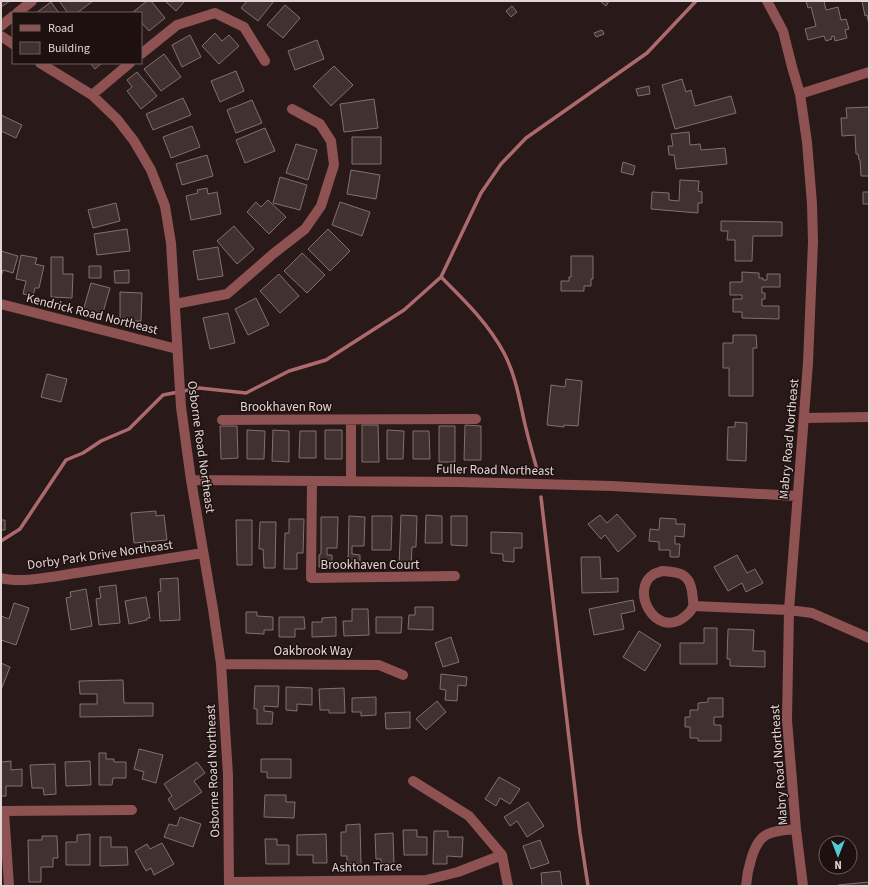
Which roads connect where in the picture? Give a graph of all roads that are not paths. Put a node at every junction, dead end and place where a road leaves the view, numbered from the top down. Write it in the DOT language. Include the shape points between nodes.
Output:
graph roads {
  1 [pos="767,1"];
  2 [pos="32,2"];
  3 [pos="18,12"];
  4 [pos="12,17"];
  5 [pos="1,26"];
  6 [pos="1,36"];
  7 [pos="12,43"];
  8 [pos="142,53"];
  9 [pos="265,61"];
  10 [pos="42,64"];
  11 [pos="129,64"];
  12 [pos="869,72"];
  13 [pos="800,94"];
  14 [pos="92,95"];
  15 [pos="292,109"];
  16 [pos="1,304"];
  17 [pos="175,304"];
  18 [pos="177,349"];
  19 [pos="869,417"];
  20 [pos="804,418"];
  21 [pos="476,419"];
  22 [pos="222,420"];
  23 [pos="351,420"];
  24 [pos="191,480"];
  25 [pos="312,481"];
  26 [pos="351,481"];
  27 [pos="797,496"];
  28 [pos="203,553"];
  29 [pos="455,576"];
  30 [pos="1,578"];
  31 [pos="693,606"];
  32 [pos="789,610"];
  33 [pos="869,638"];
  34 [pos="221,664"];
  35 [pos="403,675"];
  36 [pos="413,781"];
  37 [pos="3,810"];
  38 [pos="132,810"];
  39 [pos="796,829"];
  40 [pos="502,855"];
  41 [pos="229,884"];
  42 [pos="8,886"];
  43 [pos="508,886"];
  44 [pos="746,886"];
  45 [pos="803,886"];
  1 -- 13 [label="street, Mabry Road Northeast" via="783,31"];
  2 -- 3 [label="street"];
  4 -- 5 [label="street"];
  6 -- 7 [label="street"];
  8 -- 9 [label="street" via="177,25 215,13 244,27"];
  10 -- 14 [label="street, Osborne Road Northeast"];
  11 -- 14 [label="street"];
  12 -- 13 [label="street"];
  13 -- 20 [label="street, Mabry Road Northeast" via="807,142 813,242"];
  14 -- 17 [label="street, Osborne Road Northeast" via="117,119 151,170 165,206 171,243"];
  15 -- 17 [label="street" via="320,124 331,141 334,165 321,206 305,229 227,294"];
  16 -- 18 [label="street, Kendrick Road Northeast"];
  17 -- 18 [label="street, Osborne Road Northeast"];
  18 -- 24 [label="street, Osborne Road Northeast" via="181,407"];
  19 -- 20 [label="street"];
  20 -- 27 [label="street, Mabry Road Northeast"];
  21 -- 23 [label="street, Brookhaven Row"];
  22 -- 23 [label="street, Brookhaven Row"];
  23 -- 26 [label="street"];
  24 -- 25 [label="street, Fuller Road Northeast"];
  24 -- 28 [label="street, Osborne Road Northeast"];
  25 -- 26 [label="street, Fuller Road Northeast"];
  25 -- 29 [label="street, Brookhaven Court" via="311,578"];
  26 -- 27 [label="street, Fuller Road Northeast" via="612,486"];
  27 -- 32 [label="street, Mabry Road Northeast"];
  28 -- 30 [label="street, Dorby Park Drive Northeast" via="51,577 23,580"];
  28 -- 34 [label="street, Osborne Road Northeast"];
  31 -- 31 [label="street" via="674,623 656,618 644,603 644,590 648,580 662,571 681,574 690,582"];
  31 -- 32 [label="street"];
  32 -- 33 [label="street" via="812,613"];
  32 -- 39 [label="street, Mabry Road Northeast" via="787,720"];
  34 -- 35 [label="street, Oakbrook Way" via="379,665"];
  34 -- 41 [label="street, Osborne Road Northeast" via="228,775"];
  36 -- 40 [label="street" via="469,816"];
  37 -- 38 [label="street"];
  37 -- 42 [label="street"];
  39 -- 44 [label="street" via="777,830 764,836 750,862"];
  39 -- 45 [label="street, Mabry Road Northeast"];
  40 -- 41 [label="street, Ashton Trace" via="458,872 426,880"];
  40 -- 43 [label="street"];
}
